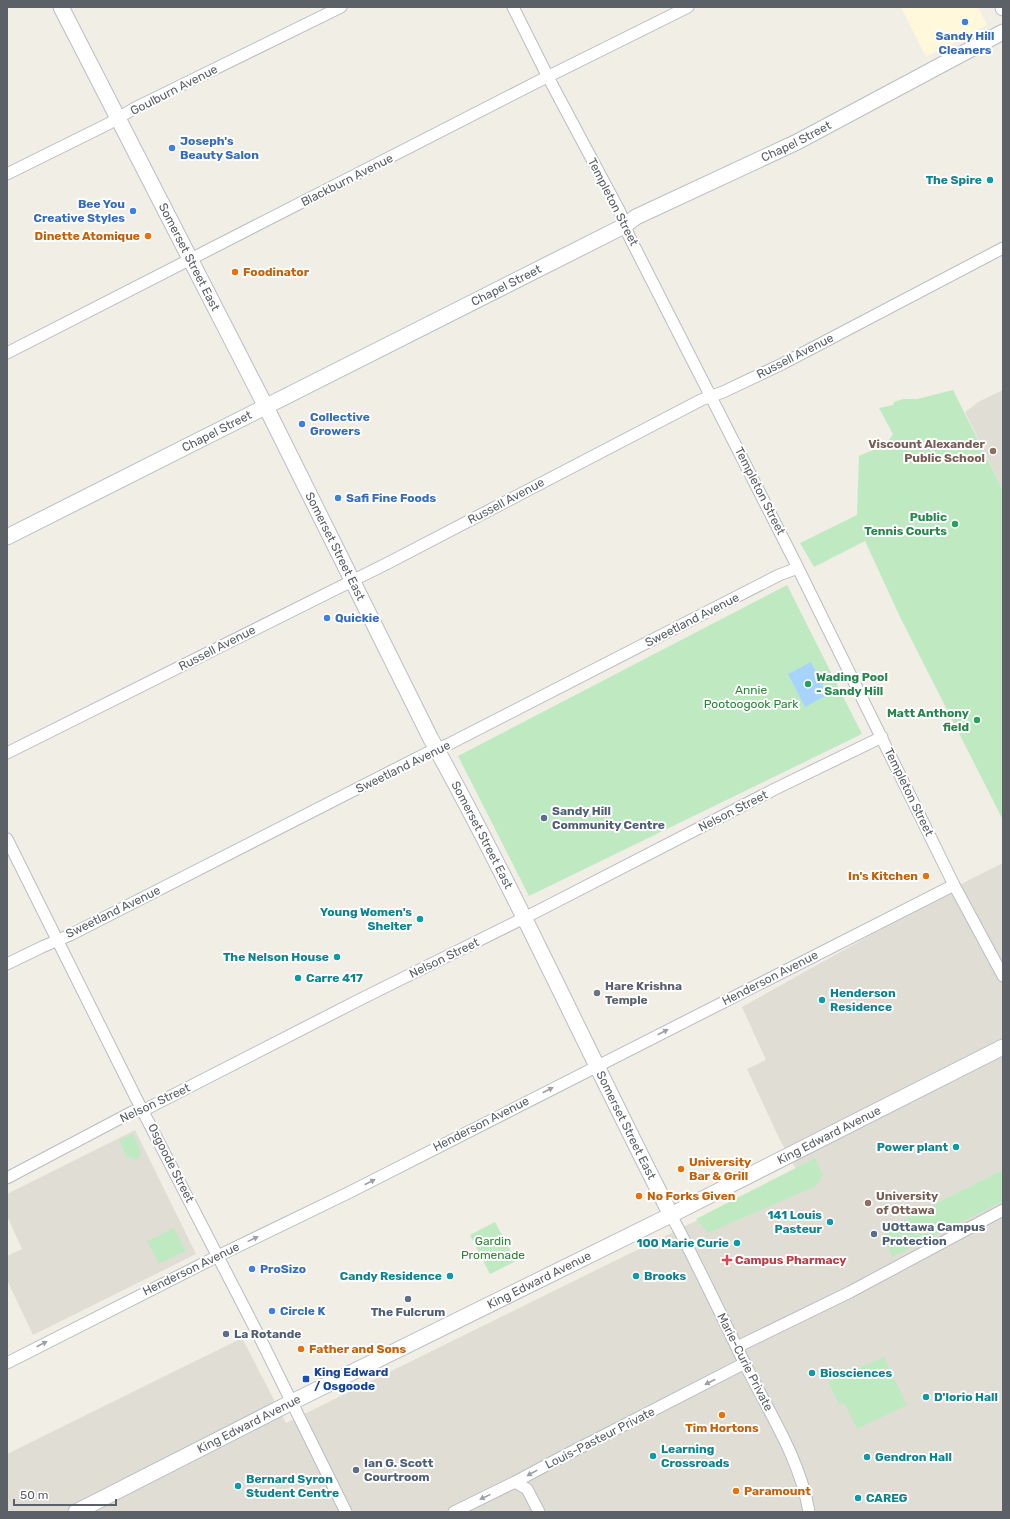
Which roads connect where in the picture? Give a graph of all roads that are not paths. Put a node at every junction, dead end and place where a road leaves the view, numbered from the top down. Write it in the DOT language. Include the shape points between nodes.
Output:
graph roads {
  1 [pos="61,7"];
  2 [pos="341,7"];
  3 [pos="513,7"];
  4 [pos="688,7"];
  5 [pos="1003,32"];
  6 [pos="548,77"];
  7 [pos="118,118"];
  8 [pos="7,174"];
  9 [pos="624,226"];
  10 [pos="1003,248"];
  11 [pos="190,260"];
  12 [pos="7,353"];
  13 [pos="712,396"];
  14 [pos="266,407"];
  15 [pos="7,537"];
  16 [pos="798,568"];
  17 [pos="352,581"];
  18 [pos="882,737"];
  19 [pos="436,749"];
  20 [pos="7,753"];
  21 [pos="7,839"];
  22 [pos="954,885"];
  23 [pos="524,918"];
  24 [pos="58,939"];
  25 [pos="7,964"];
  26 [pos="1003,976"];
  27 [pos="1003,1047"];
  28 [pos="597,1065"];
  29 [pos="144,1110"];
  30 [pos="7,1178"];
  31 [pos="1003,1210"];
  32 [pos="671,1215"];
  33 [pos="218,1256"];
  34 [pos="737,1348"];
  35 [pos="7,1362"];
  36 [pos="745,1364"];
  37 [pos="292,1402"];
  38 [pos="515,1482"];
  39 [pos="76,1512"];
  40 [pos="346,1512"];
  41 [pos="454,1512"];
  42 [pos="539,1512"];
  43 [pos="810,1512"];
  1 -- 7 [label="street, Somerset Street East"];
  2 -- 7 [label="street, Goulburn Avenue"];
  3 -- 6 [label="street, Templeton Street"];
  4 -- 6 [label="street, Blackburn Avenue"];
  5 -- 9 [label="street, Chapel Street" via="797,142 636,217"];
  6 -- 9 [label="street, Templeton Street" via="620,212"];
  6 -- 11 [label="street, Blackburn Avenue"];
  7 -- 8 [label="street, Goulburn Avenue"];
  7 -- 11 [label="street, Somerset Street East"];
  9 -- 13 [label="street, Templeton Street"];
  9 -- 14 [label="street, Chapel Street"];
  10 -- 13 [label="street, Russell Avenue" via="782,364"];
  11 -- 12 [label="street, Blackburn Avenue"];
  11 -- 14 [label="street, Somerset Street East"];
  13 -- 16 [label="street, Templeton Street"];
  13 -- 17 [label="street, Russell Avenue"];
  14 -- 15 [label="street, Chapel Street"];
  14 -- 17 [label="street, Somerset Street East"];
  16 -- 18 [label="street, Templeton Street"];
  16 -- 19 [label="street, Sweetland Avenue" via="779,575"];
  17 -- 19 [label="street, Somerset Street East"];
  17 -- 20 [label="street, Russell Avenue"];
  18 -- 22 [label="street, Templeton Street"];
  18 -- 23 [label="street, Nelson Street"];
  19 -- 23 [label="street, Somerset Street East"];
  19 -- 24 [label="street, Sweetland Avenue"];
  21 -- 24 [label="street, Osgoode Street"];
  22 -- 26 [label="street, Templeton Street"];
  28 -- 22 [label="street, Henderson Avenue, one-way"];
  23 -- 28 [label="street, Somerset Street East"];
  23 -- 29 [label="street, Nelson Street"];
  24 -- 25 [label="street, Sweetland Avenue"];
  24 -- 29 [label="street, Osgoode Street"];
  27 -- 32 [label="street, King Edward Avenue"];
  28 -- 32 [label="street, Somerset Street East"];
  33 -- 28 [label="street, Henderson Avenue, one-way" via="350,1192"];
  29 -- 30 [label="street, Nelson Street" via="132,1112"];
  29 -- 33 [label="street, Osgoode Street"];
  31 -- 34 [label="street" via="850,1292"];
  32 -- 34 [label="street, Marie-Curie Private"];
  32 -- 37 [label="street, King Edward Avenue"];
  35 -- 33 [label="street, Henderson Avenue, one-way"];
  33 -- 37 [label="street, Osgoode Street"];
  34 -- 36 [label="street, Marie-Curie Private"];
  36 -- 38 [label="street, Louis-Pasteur Private, one-way"];
  36 -- 43 [label="street, Marie-Curie Private" via="784,1437 805,1491"];
  37 -- 39 [label="street, King Edward Avenue"];
  37 -- 40 [label="street, Osgoode Street"];
  38 -- 41 [label="street, Louis-Pasteur Private, one-way"];
  38 -- 42 [label="street" via="527,1489"];
}
